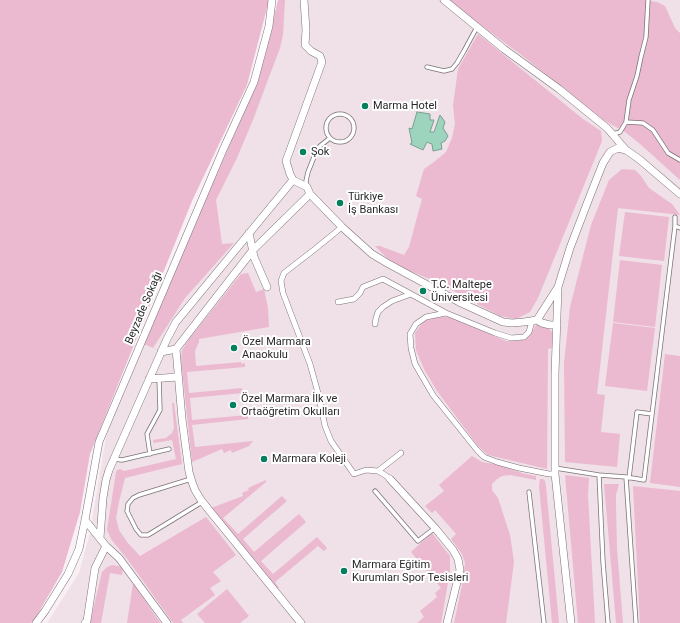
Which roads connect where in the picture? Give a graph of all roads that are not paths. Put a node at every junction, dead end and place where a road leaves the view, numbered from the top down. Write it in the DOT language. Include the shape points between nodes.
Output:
graph roads {
  1 [pos="272,0"];
  2 [pos="304,0"];
  3 [pos="444,0"];
  4 [pos="648,0"];
  5 [pos="477,27"];
  6 [pos="427,67"];
  7 [pos="626,122"];
  8 [pos="613,134"];
  9 [pos="330,138"];
  10 [pos="626,150"];
  11 [pos="680,160"];
  12 [pos="293,180"];
  13 [pos="308,191"];
  14 [pos="680,194"];
  15 [pos="676,217"];
  16 [pos="675,226"];
  17 [pos="342,227"];
  18 [pos="680,228"];
  19 [pos="249,233"];
  20 [pos="253,250"];
  21 [pos="267,287"];
  22 [pos="558,287"];
  23 [pos="411,294"];
  24 [pos="338,302"];
  25 [pos="446,313"];
  26 [pos="534,320"];
  27 [pos="375,324"];
  28 [pos="557,325"];
  29 [pos="176,349"];
  30 [pos="161,352"];
  31 [pos="178,377"];
  32 [pos="159,378"];
  33 [pos="149,379"];
  34 [pos="652,414"];
  35 [pos="170,449"];
  36 [pos="401,453"];
  37 [pos="150,454"];
  38 [pos="114,459"];
  39 [pos="555,471"];
  40 [pos="378,472"];
  41 [pos="598,475"];
  42 [pos="628,478"];
  43 [pos="191,479"];
  44 [pos="390,479"];
  45 [pos="375,491"];
  46 [pos="528,492"];
  47 [pos="202,502"];
  48 [pos="86,520"];
  49 [pos="435,528"];
  50 [pos="100,538"];
  51 [pos="106,546"];
  52 [pos="36,623"];
  53 [pos="85,623"];
  54 [pos="167,623"];
  55 [pos="301,623"];
  56 [pos="447,623"];
  57 [pos="544,623"];
  58 [pos="571,623"];
  59 [pos="608,623"];
  60 [pos="636,623"];
  1 -- 48 [label="street, Beyzade Sokağı" via="269,26 254,82 99,442"];
  2 -- 12 [label="street" via="305,45 320,56 322,62 286,161"];
  3 -- 5 [label="street"];
  4 -- 7 [label="lane" via="646,37 629,100"];
  5 -- 6 [label="lane" via="452,69 444,71"];
  5 -- 8 [label="street"];
  7 -- 8 [label="lane" via="620,132"];
  7 -- 11 [label="lane" via="643,123 653,130 668,153"];
  8 -- 10 [label="street"];
  9 -- 9 [label="lane" via="338,142 349,139 354,129 351,119 341,114 333,116 326,126"];
  9 -- 13 [label="lane" via="320,146 314,157 306,181"];
  10 -- 14 [label="street"];
  10 -- 22 [label="street" via="618,148 610,152 603,163 570,248"];
  12 -- 13 [label="street"];
  12 -- 19 [label="street"];
  13 -- 17 [label="street"];
  13 -- 20 [label="street"];
  15 -- 16 [label="lane"];
  16 -- 18 [label="lane"];
  16 -- 34 [label="lane"];
  17 -- 26 [label="street" via="387,264 459,302 503,322"];
  17 -- 40 [label="street" via="284,273 281,281 310,364 331,441 354,474 366,470"];
  19 -- 20 [label="street"];
  19 -- 30 [label="street" via="176,322"];
  20 -- 21 [label="street"];
  20 -- 29 [label="street"];
  22 -- 26 [label="street"];
  22 -- 28 [label="street"];
  23 -- 24 [label="street" via="383,279 363,287 354,299"];
  23 -- 25 [label="street"];
  23 -- 27 [label="street" via="383,307 378,312"];
  25 -- 26 [label="street" via="512,338 524,337"];
  25 -- 39 [label="street" via="426,317 416,324 410,334 415,364 433,395 484,457 519,468"];
  26 -- 28 [label="street"];
  28 -- 39 [label="street"];
  29 -- 30 [label="street"];
  29 -- 31 [label="street"];
  30 -- 33 [label="street"];
  31 -- 32 [label="street"];
  31 -- 43 [label="street"];
  32 -- 33 [label="street"];
  32 -- 37 [label="lane" via="160,410 147,434"];
  33 -- 38 [label="street"];
  34 -- 42 [label="lane" via="637,412"];
  34 -- 42 [label="lane" via="644,480"];
  35 -- 37 [label="lane"];
  36 -- 40 [label="street"];
  37 -- 38 [label="lane" via="122,460"];
  38 -- 50 [label="street" via="106,480"];
  39 -- 41 [label="lane"];
  39 -- 58 [label="street"];
  40 -- 44 [label="street"];
  41 -- 42 [label="lane"];
  41 -- 59 [label="lane"];
  42 -- 60 [label="lane"];
  43 -- 47 [label="street"];
  43 -- 47 [label="lane" via="139,495 128,504 127,511 141,535 148,535"];
  44 -- 49 [label="street"];
  45 -- 49 [label="lane" via="418,541"];
  46 -- 57 [label="lane"];
  47 -- 55 [label="street"];
  48 -- 50 [label="street"];
  48 -- 52 [label="street, Beyzade Sokağı" via="68,574"];
  49 -- 56 [label="street" via="454,550 460,570"];
  50 -- 51 [label="street"];
  51 -- 53 [label="street" via="95,568"];
  51 -- 54 [label="street" via="119,558"];
}
